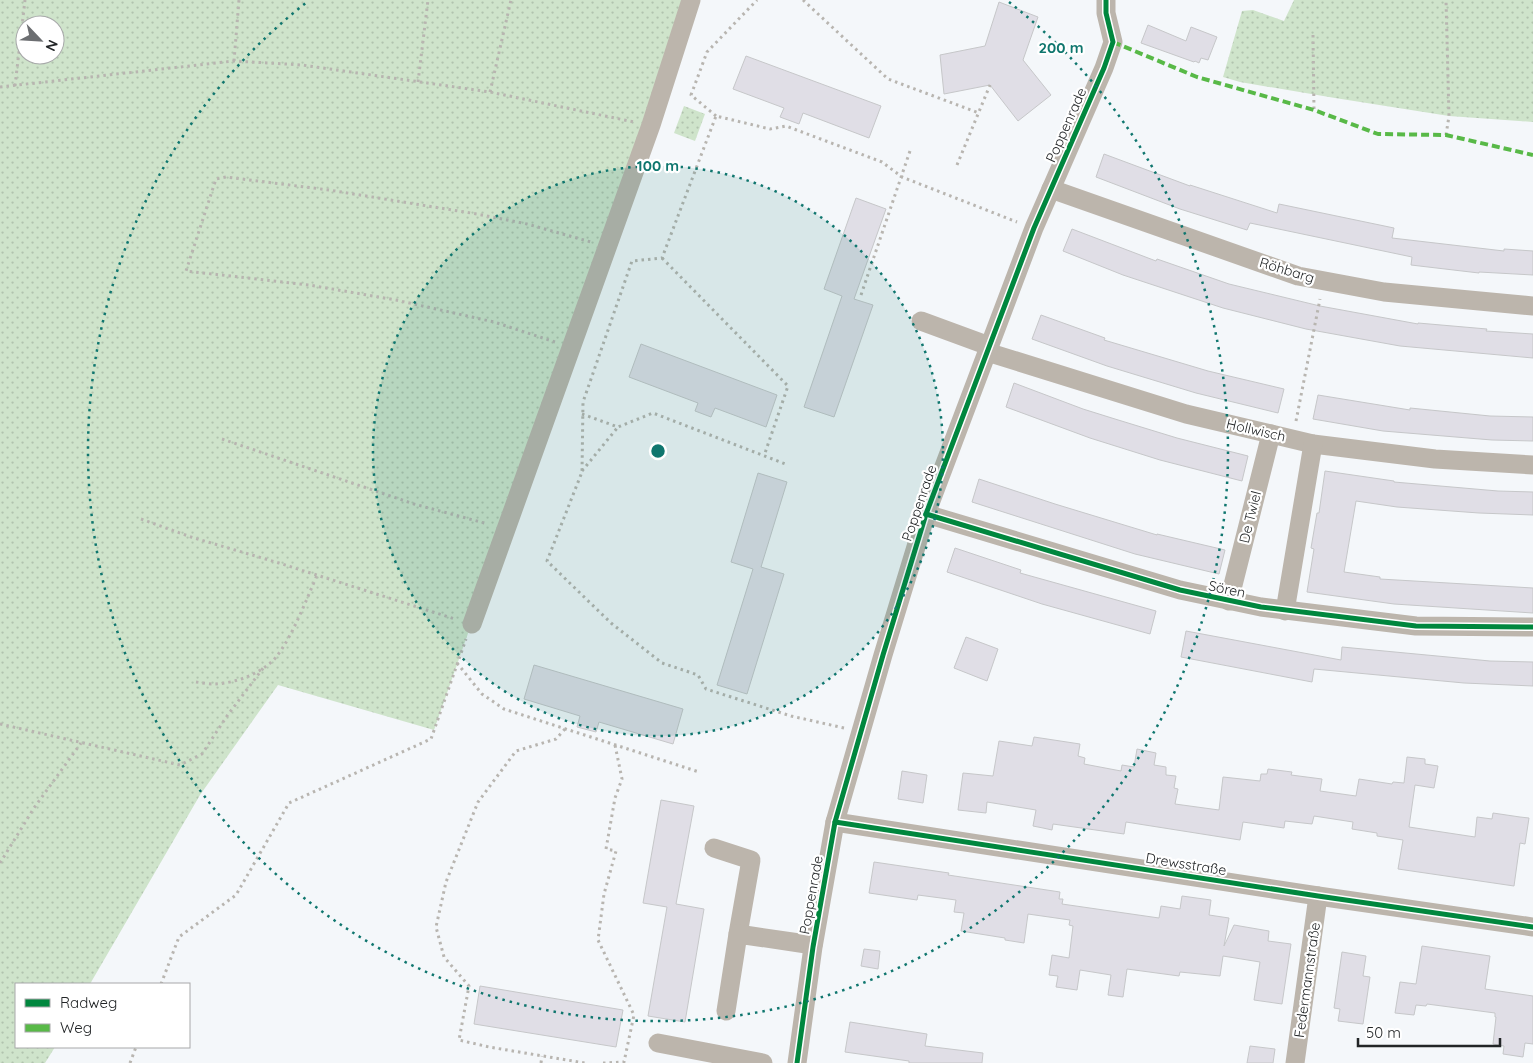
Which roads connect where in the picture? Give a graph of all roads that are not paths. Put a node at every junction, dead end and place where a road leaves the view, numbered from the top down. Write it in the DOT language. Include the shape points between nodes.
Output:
graph roads {
  1 [pos="691,0"];
  2 [pos="1089,0"];
  3 [pos="1106,6"];
  4 [pos="1051,189"];
  5 [pos="1533,306"];
  6 [pos="922,321"];
  7 [pos="988,349"];
  8 [pos="1272,434"];
  9 [pos="1313,444"];
  10 [pos="1533,465"];
  11 [pos="926,514"];
  12 [pos="1229,601"];
  13 [pos="1285,611"];
  14 [pos="472,624"];
  15 [pos="1533,627"];
  16 [pos="835,822"];
  17 [pos="714,848"];
  18 [pos="1318,896"];
  19 [pos="1533,927"];
  20 [pos="738,934"];
  21 [pos="813,945"];
  22 [pos="726,1011"];
  23 [pos="658,1043"];
  24 [pos="763,1063"];
  25 [pos="797,1063"];
  26 [pos="1295,1063"];
  1 -- 14 [label="street" via="608,248"];
  2 -- 3 [label="street, Poppenrade"];
  3 -- 4 [label="street, Poppenrade" via="1113,42"];
  4 -- 5 [label="street, Röhbarg" via="1298,276 1384,292"];
  4 -- 7 [label="street, Poppenrade"];
  6 -- 7 [label="street, Hollwisch"];
  7 -- 8 [label="street, Hollwisch" via="1186,414"];
  7 -- 11 [label="street, Poppenrade"];
  8 -- 9 [label="street, Hollwisch"];
  8 -- 12 [label="street, De Twiel"];
  9 -- 10 [label="street, Hollwisch" via="1435,459"];
  9 -- 13 [label="street"];
  11 -- 12 [label="street, Sören" via="1143,580"];
  11 -- 16 [label="street, Poppenrade"];
  12 -- 13 [label="street, Sören"];
  13 -- 15 [label="street, Sören" via="1416,626"];
  16 -- 18 [label="street, Drewsstraße"];
  16 -- 21 [label="street, Poppenrade"];
  17 -- 20 [label="street" via="752,860"];
  18 -- 19 [label="street, Drewsstraße"];
  18 -- 26 [label="street, Federmannstraße"];
  20 -- 21 [label="street"];
  20 -- 22 [label="street"];
  21 -- 25 [label="street, Poppenrade"];
  23 -- 24 [label="street"];
}
